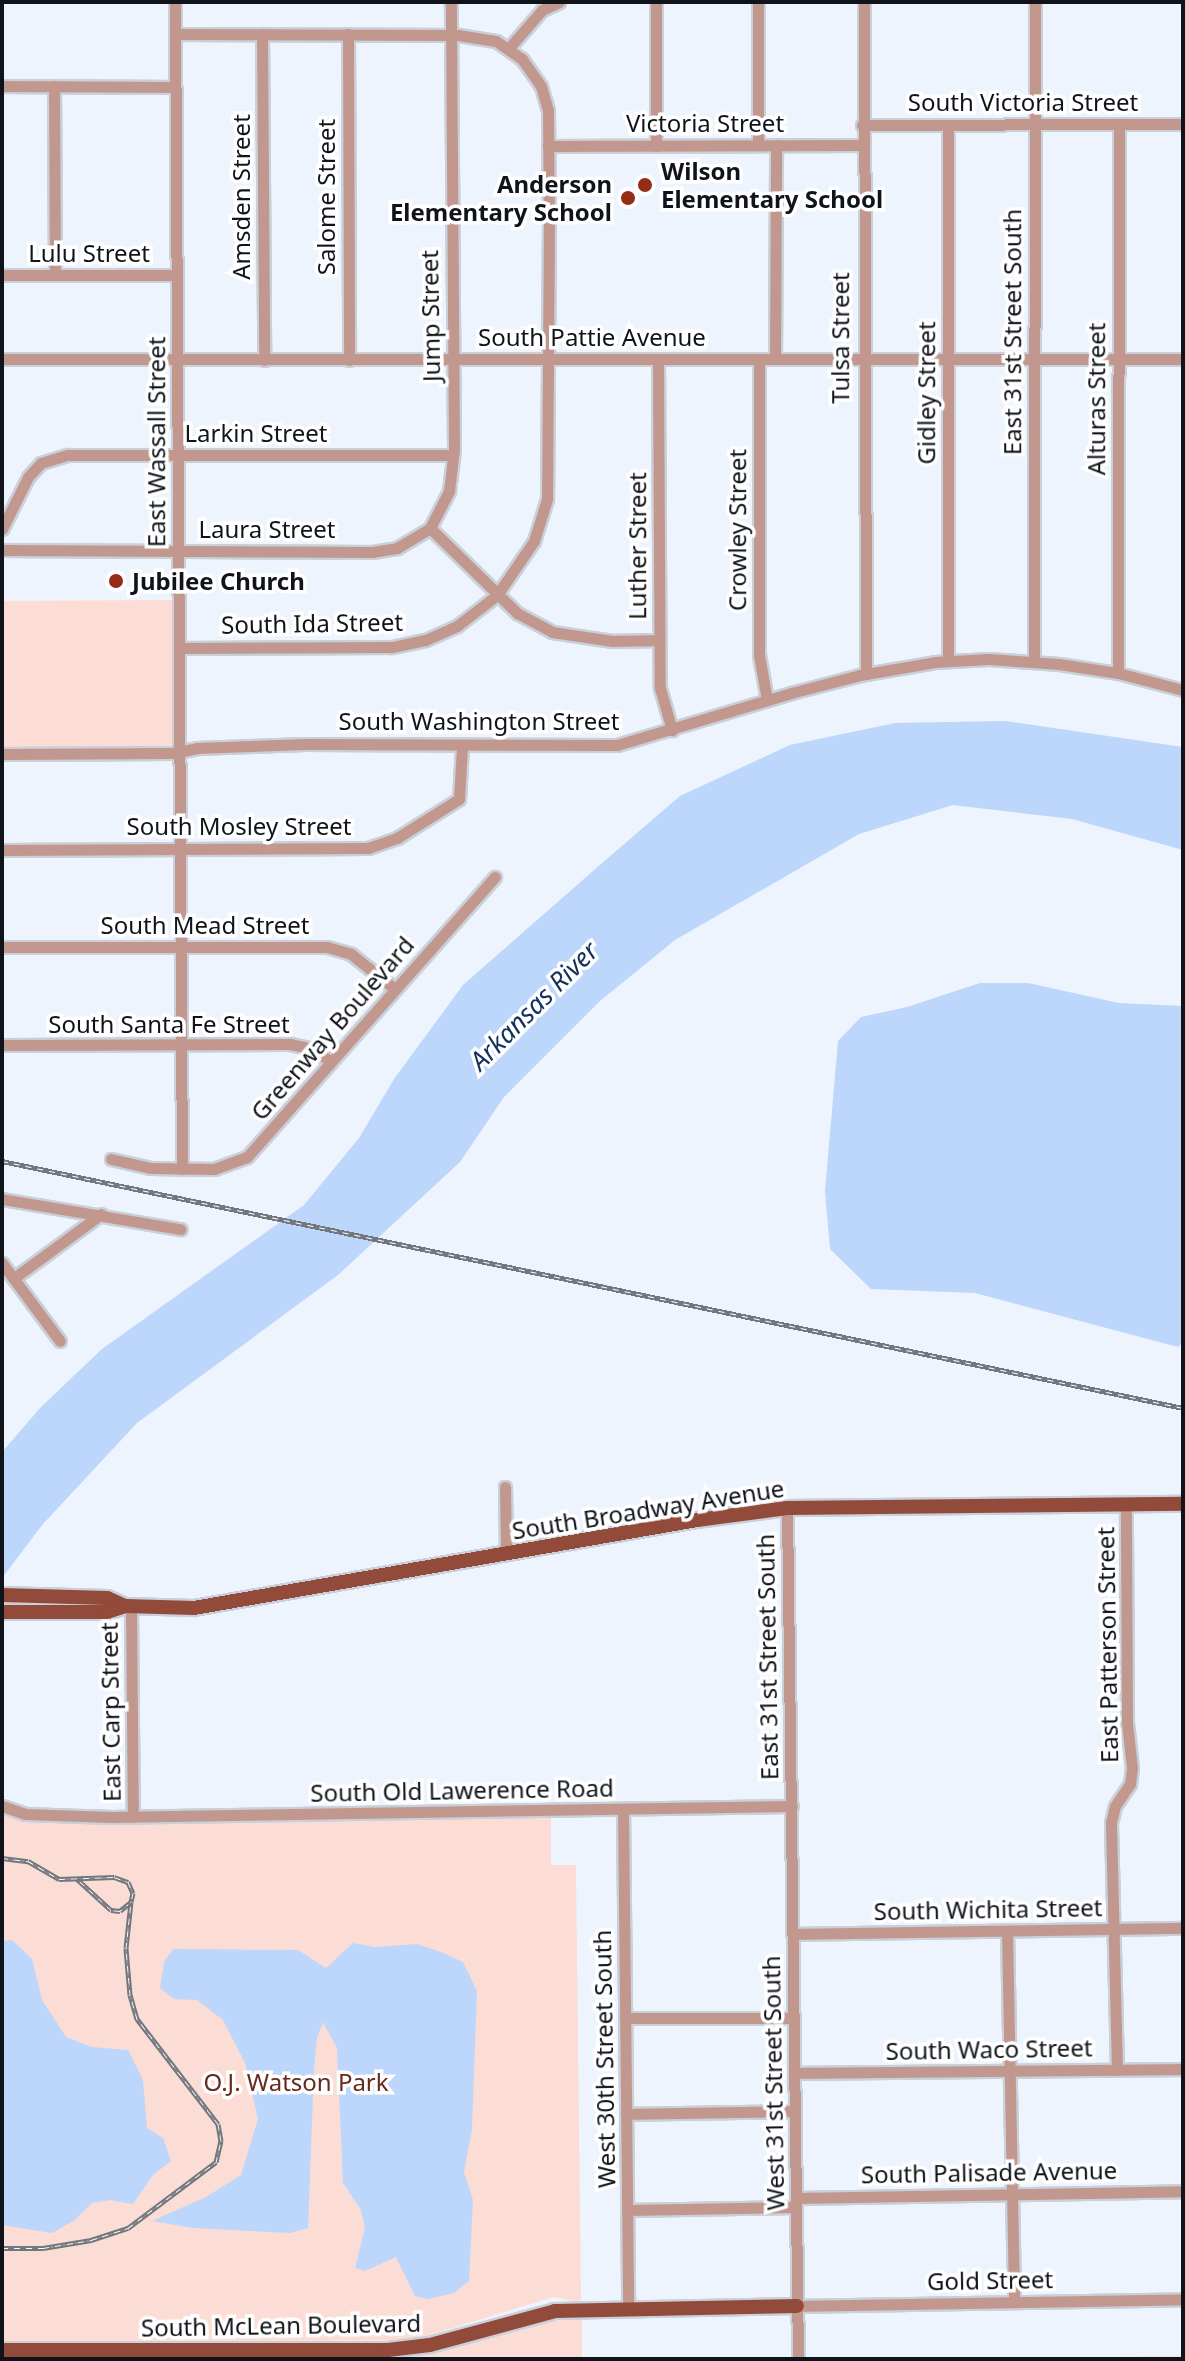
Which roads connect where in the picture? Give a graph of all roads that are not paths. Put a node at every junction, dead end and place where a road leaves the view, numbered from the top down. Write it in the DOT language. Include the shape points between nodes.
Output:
graph roads {
  1 [pos="175,2"];
  2 [pos="451,2"];
  3 [pos="559,2"];
  4 [pos="656,2"];
  5 [pos="758,2"];
  6 [pos="864,2"];
  7 [pos="1035,2"];
  8 [pos="175,34"];
  9 [pos="262,34"];
  10 [pos="348,34"];
  11 [pos="451,35"];
  12 [pos="509,48"];
  13 [pos="2,86"];
  14 [pos="54,86"];
  15 [pos="175,87"];
  16 [pos="1035,124"];
  17 [pos="1119,124"];
  18 [pos="1183,124"];
  19 [pos="862,125"];
  20 [pos="948,125"];
  21 [pos="758,145"];
  22 [pos="776,145"];
  23 [pos="862,145"];
  24 [pos="548,146"];
  25 [pos="656,146"];
  26 [pos="2,275"];
  27 [pos="55,275"];
  28 [pos="176,275"];
  29 [pos="2,359"];
  30 [pos="658,359"];
  31 [pos="759,359"];
  32 [pos="775,359"];
  33 [pos="862,359"];
  34 [pos="948,359"];
  35 [pos="1034,359"];
  36 [pos="1119,359"];
  37 [pos="1183,359"];
  38 [pos="177,360"];
  39 [pos="264,360"];
  40 [pos="349,360"];
  41 [pos="453,360"];
  42 [pos="548,360"];
  43 [pos="453,455"];
  44 [pos="178,456"];
  45 [pos="430,528"];
  46 [pos="2,529"];
  47 [pos="2,550"];
  48 [pos="179,551"];
  49 [pos="497,595"];
  50 [pos="659,640"];
  51 [pos="179,648"];
  52 [pos="948,661"];
  53 [pos="1034,662"];
  54 [pos="1118,673"];
  55 [pos="866,674"];
  56 [pos="1183,690"];
  57 [pos="767,700"];
  58 [pos="672,730"];
  59 [pos="462,747"];
  60 [pos="179,751"];
  61 [pos="2,754"];
  62 [pos="181,848"];
  63 [pos="2,850"];
  64 [pos="495,877"];
  65 [pos="181,946"];
  66 [pos="2,947"];
  67 [pos="395,989"];
  68 [pos="182,1044"];
  69 [pos="2,1045"];
  70 [pos="331,1061"];
  71 [pos="111,1159"];
  72 [pos="182,1169"];
  73 [pos="2,1199"];
  74 [pos="101,1214"];
  75 [pos="180,1229"];
  76 [pos="2,1263"];
  77 [pos="14,1278"];
  78 [pos="60,1341"];
  79 [pos="505,1487"];
  80 [pos="1126,1504"];
  81 [pos="1183,1504"];
  82 [pos="787,1508"];
  83 [pos="506,1554"];
  84 [pos="2,1595"];
  85 [pos="128,1606"];
  86 [pos="2,1612"];
  87 [pos="2,1806"];
  88 [pos="792,1806"];
  89 [pos="623,1809"];
  90 [pos="133,1817"];
  91 [pos="1114,1928"];
  92 [pos="1183,1928"];
  93 [pos="1007,1931"];
  94 [pos="794,1934"];
  95 [pos="625,2018"];
  96 [pos="794,2018"];
  97 [pos="1183,2069"];
  98 [pos="1117,2070"];
  99 [pos="1010,2071"];
  100 [pos="795,2073"];
  101 [pos="795,2111"];
  102 [pos="626,2114"];
  103 [pos="1183,2191"];
  104 [pos="1013,2194"];
  105 [pos="796,2203"];
  106 [pos="627,2210"];
  107 [pos="1183,2299"];
  108 [pos="1014,2302"];
  109 [pos="797,2306"];
  110 [pos="628,2308"];
  111 [pos="2,2350"];
  112 [pos="798,2359"];
  1 -- 8 [label="street, East Wassall Street"];
  2 -- 11 [label="street, Jump Street"];
  3 -- 12 [label="street" via="542,10"];
  4 -- 25 [label="street"];
  5 -- 21 [label="street"];
  6 -- 19 [label="street, Tulsa Street"];
  7 -- 16 [label="street, East 31st Street South"];
  8 -- 9 [label="street"];
  8 -- 15 [label="street, East Wassall Street"];
  9 -- 10 [label="street"];
  9 -- 39 [label="street, Amsden Street"];
  10 -- 11 [label="street"];
  10 -- 40 [label="street, Salome Street"];
  11 -- 12 [label="street"];
  11 -- 41 [label="street, Jump Street"];
  12 -- 24 [label="street, South Ida Street" via="530,66 541,86 548,111"];
  13 -- 14 [label="street"];
  14 -- 15 [label="street"];
  14 -- 27 [label="street"];
  15 -- 28 [label="street, East Wassall Street"];
  16 -- 17 [label="street, South Victoria Street"];
  16 -- 20 [label="street, South Victoria Street"];
  16 -- 35 [label="street, East 31st Street South"];
  17 -- 18 [label="street, South Victoria Street"];
  17 -- 36 [label="street, Alturas Street"];
  19 -- 20 [label="street, South Victoria Street"];
  19 -- 23 [label="street, Tulsa Street"];
  20 -- 34 [label="street, Gidley Street"];
  21 -- 22 [label="street, Victoria Street"];
  21 -- 25 [label="street, Victoria Street"];
  22 -- 23 [label="street, Victoria Street"];
  22 -- 32 [label="street"];
  23 -- 33 [label="street, Tulsa Street"];
  24 -- 25 [label="street, Victoria Street"];
  24 -- 42 [label="street, South Ida Street"];
  26 -- 27 [label="street, Lulu Street"];
  27 -- 28 [label="street, Lulu Street"];
  28 -- 38 [label="street, East Wassall Street"];
  29 -- 38 [label="street, South Pattie Avenue"];
  30 -- 31 [label="street, South Pattie Avenue"];
  30 -- 42 [label="street, South Pattie Avenue"];
  30 -- 50 [label="street, Luther Street"];
  31 -- 32 [label="street, South Pattie Avenue"];
  31 -- 57 [label="street, Crowley Street" via="759,655"];
  32 -- 33 [label="street, South Pattie Avenue"];
  33 -- 34 [label="street, South Pattie Avenue"];
  33 -- 55 [label="street, Tulsa Street"];
  34 -- 35 [label="street, South Pattie Avenue"];
  34 -- 52 [label="street, Gidley Street"];
  35 -- 36 [label="street, South Pattie Avenue"];
  35 -- 53 [label="street, East 31st Street South"];
  36 -- 37 [label="street, South Pattie Avenue"];
  36 -- 54 [label="street, Alturas Street"];
  38 -- 39 [label="street, South Pattie Avenue"];
  38 -- 44 [label="street, East Wassall Street"];
  39 -- 40 [label="street, South Pattie Avenue"];
  40 -- 41 [label="street, South Pattie Avenue"];
  41 -- 42 [label="street, South Pattie Avenue"];
  41 -- 43 [label="street, Jump Street"];
  42 -- 49 [label="street, South Ida Street" via="545,512 520,565"];
  43 -- 44 [label="street, Larkin Street"];
  43 -- 45 [label="street, Jump Street" via="449,491"];
  44 -- 46 [label="street, Larkin Street" via="68,455 41,463 28,477"];
  44 -- 48 [label="street, East Wassall Street"];
  45 -- 48 [label="street, Laura Street" via="397,548 372,552"];
  45 -- 49 [label="street"];
  47 -- 48 [label="street, Laura Street"];
  48 -- 51 [label="street, East Wassall Street"];
  49 -- 50 [label="street" via="552,632 612,641"];
  49 -- 51 [label="street, South Ida Street" via="457,626 391,647"];
  50 -- 58 [label="street, Luther Street" via="660,688"];
  51 -- 60 [label="street, East Wassall Street"];
  52 -- 53 [label="street, South Washington Street"];
  52 -- 55 [label="street, South Washington Street"];
  53 -- 54 [label="street, South Washington Street"];
  54 -- 56 [label="street, South Washington Street"];
  55 -- 57 [label="street, South Washington Street"];
  57 -- 58 [label="street, South Washington Street"];
  58 -- 59 [label="street, South Washington Street" via="617,745"];
  59 -- 60 [label="street, South Washington Street" via="305,744"];
  59 -- 62 [label="street, South Mosley Street" via="459,799 397,838 368,848"];
  60 -- 61 [label="street, South Washington Street"];
  60 -- 62 [label="street, East Wassall Street"];
  62 -- 63 [label="street, South Mosley Street"];
  62 -- 65 [label="street, East Wassall Street"];
  64 -- 67 [label="street, Greenway Boulevard"];
  65 -- 66 [label="street, South Mead Street"];
  65 -- 67 [label="street, South Mead Street" via="327,947 351,954"];
  65 -- 68 [label="street, East Wassall Street"];
  67 -- 70 [label="street, Greenway Boulevard"];
  68 -- 69 [label="street, South Santa Fe Street"];
  68 -- 70 [label="street, South Santa Fe Street" via="290,1044"];
  68 -- 72 [label="street, East Wassall Street"];
  70 -- 72 [label="street, Greenway Boulevard" via="247,1157 214,1169"];
  71 -- 72 [label="street, Greenway Boulevard"];
  73 -- 74 [label="street"];
  74 -- 75 [label="street"];
  74 -- 77 [label="street"];
  76 -- 77 [label="street"];
  77 -- 78 [label="street"];
  79 -- 83 [label="street"];
  80 -- 81 [label="main road, South Broadway Avenue"];
  80 -- 82 [label="main road, South Broadway Avenue"];
  80 -- 91 [label="street, East Patterson Street" via="1130,1784 1111,1823"];
  82 -- 83 [label="main road, South Broadway Avenue"];
  82 -- 88 [label="street, East 31st Street South"];
  83 -- 85 [label="main road, South Broadway Avenue" via="194,1608"];
  84 -- 85 [label="main road, South Broadway Avenue" via="107,1598"];
  85 -- 86 [label="main road, South Broadway Avenue" via="107,1612"];
  85 -- 90 [label="street, East Carp Street"];
  87 -- 90 [label="street, South Old Lawerence Road" via="25,1814"];
  88 -- 89 [label="street, South Old Lawerence Road"];
  88 -- 94 [label="street, West 31st Street South"];
  89 -- 90 [label="street, South Old Lawerence Road"];
  89 -- 95 [label="street, West 30th Street South"];
  91 -- 92 [label="street, South Wichita Street"];
  91 -- 93 [label="street, South Wichita Street"];
  91 -- 98 [label="street"];
  93 -- 94 [label="street, South Wichita Street"];
  93 -- 99 [label="street"];
  94 -- 96 [label="street, West 31st Street South"];
  95 -- 96 [label="street"];
  95 -- 102 [label="street, West 30th Street South"];
  96 -- 100 [label="street, West 31st Street South"];
  97 -- 98 [label="street, South Waco Street"];
  98 -- 99 [label="street, South Waco Street"];
  99 -- 100 [label="street, South Waco Street"];
  99 -- 104 [label="street"];
  100 -- 101 [label="street, West 31st Street South"];
  101 -- 102 [label="street"];
  101 -- 105 [label="street, West 31st Street South"];
  102 -- 106 [label="street, West 30th Street South"];
  103 -- 104 [label="street, South Palisade Avenue"];
  104 -- 105 [label="street, South Palisade Avenue"];
  104 -- 108 [label="street"];
  105 -- 106 [label="street, South Palisade Avenue"];
  105 -- 109 [label="street, West 31st Street South"];
  106 -- 110 [label="street, West 30th Street South"];
  107 -- 108 [label="street, Gold Street"];
  108 -- 109 [label="street, Gold Street"];
  109 -- 110 [label="main road, South McLean Boulevard"];
  109 -- 112 [label="street, West 31st Street South"];
  110 -- 111 [label="main road, South McLean Boulevard" via="555,2311 430,2345 388,2350"];
}
